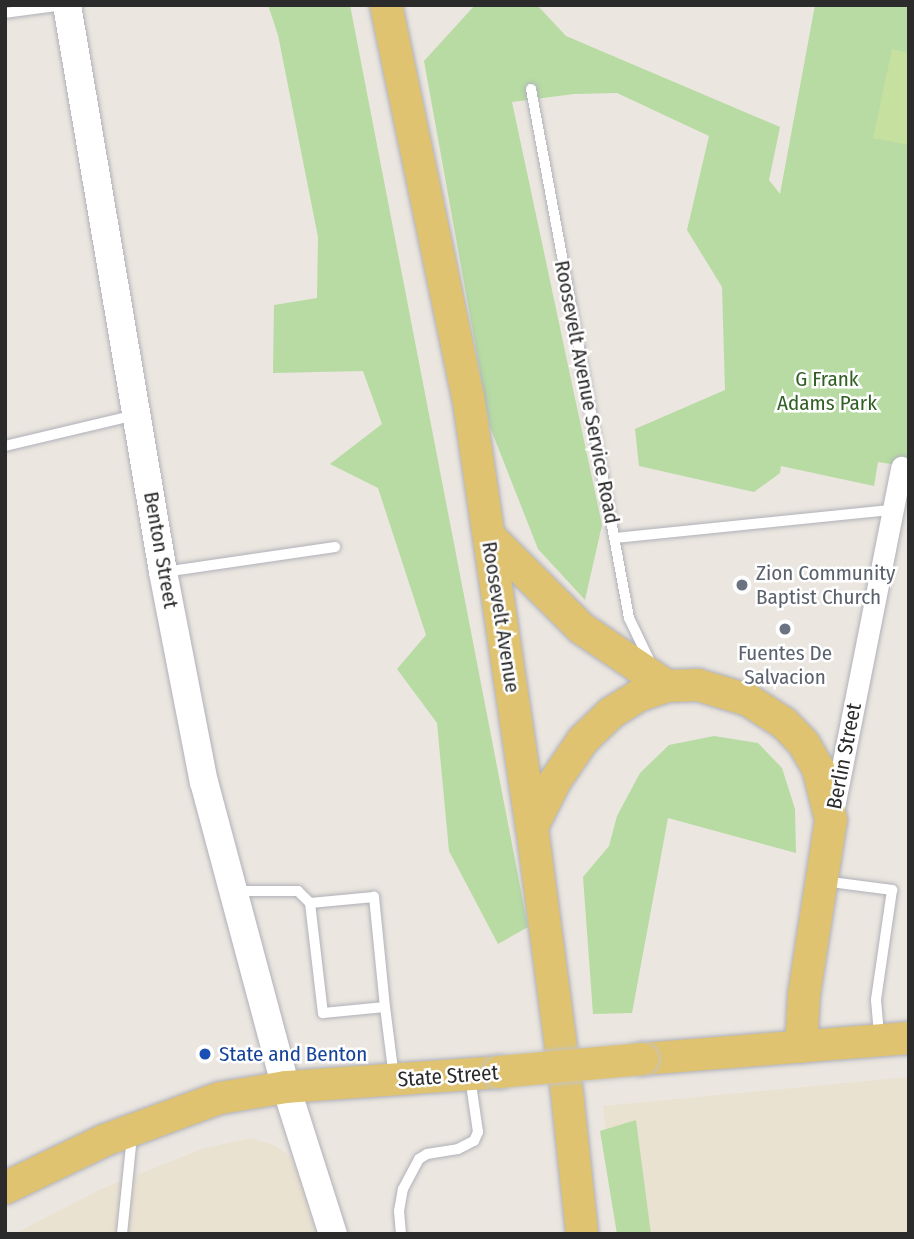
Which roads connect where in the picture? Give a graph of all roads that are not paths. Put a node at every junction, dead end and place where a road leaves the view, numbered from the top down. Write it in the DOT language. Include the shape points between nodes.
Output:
graph roads {
  1 [pos="65,5"];
  2 [pos="386,5"];
  3 [pos="5,13"];
  4 [pos="531,89"];
  5 [pos="138,415"];
  6 [pos="5,446"];
  7 [pos="901,467"];
  8 [pos="893,510"];
  9 [pos="489,536"];
  10 [pos="615,538"];
  11 [pos="335,547"];
  12 [pos="163,572"];
  13 [pos="667,686"];
  14 [pos="831,820"];
  15 [pos="532,827"];
  16 [pos="822,880"];
  17 [pos="233,891"];
  18 [pos="310,903"];
  19 [pos="385,1007"];
  20 [pos="894,1039"];
  21 [pos="802,1047"];
  22 [pos="484,1073"];
  23 [pos="394,1080"];
  24 [pos="286,1087"];
  25 [pos="132,1129"];
  26 [pos="5,1188"];
  27 [pos="122,1234"];
  28 [pos="333,1234"];
  29 [pos="401,1234"];
  30 [pos="582,1234"];
  1 -- 3 [label="lane"];
  1 -- 5 [label="main road, Benton Street"];
  2 -- 9 [label="main road, Roosevelt Avenue" via="468,396"];
  4 -- 10 [label="lane, Roosevelt Avenue Service Road"];
  5 -- 6 [label="lane"];
  5 -- 12 [label="main road, Benton Street"];
  7 -- 8 [label="street, Berlin Street"];
  8 -- 10 [label="lane"];
  8 -- 14 [label="street, Berlin Street"];
  9 -- 13 [label="main road" via="581,628"];
  9 -- 15 [label="main road, Roosevelt Avenue"];
  10 -- 13 [label="lane, Roosevelt Avenue Service Road" via="629,618"];
  11 -- 12 [label="lane"];
  12 -- 17 [label="main road, Benton Street" via="204,782"];
  13 -- 14 [label="main road" via="717,690 748,700 778,718 804,744 818,768"];
  13 -- 15 [label="main road" via="622,705 592,731 562,770"];
  14 -- 16 [label="main road, Berlin Street"];
  15 -- 30 [label="main road, Roosevelt Avenue"];
  16 -- 20 [label="lane" via="892,890 876,1000"];
  16 -- 21 [label="main road, Berlin Street" via="804,994"];
  17 -- 18 [label="lane" via="298,891"];
  17 -- 24 [label="main road, Benton Street"];
  18 -- 19 [label="lane" via="323,1013"];
  18 -- 19 [label="lane" via="374,897"];
  19 -- 23 [label="lane"];
  20 -- 21 [label="main road, State Street"];
  21 -- 22 [label="main road, State Street, bridge"];
  22 -- 23 [label="main road, State Street"];
  22 -- 29 [label="lane" via="474,1141 419,1159 403,1189"];
  23 -- 24 [label="main road, State Street"];
  24 -- 25 [label="main road, State Street" via="220,1098"];
  24 -- 28 [label="main road, Benton Street"];
  25 -- 26 [label="main road, State Street"];
  25 -- 27 [label="lane"];
}
